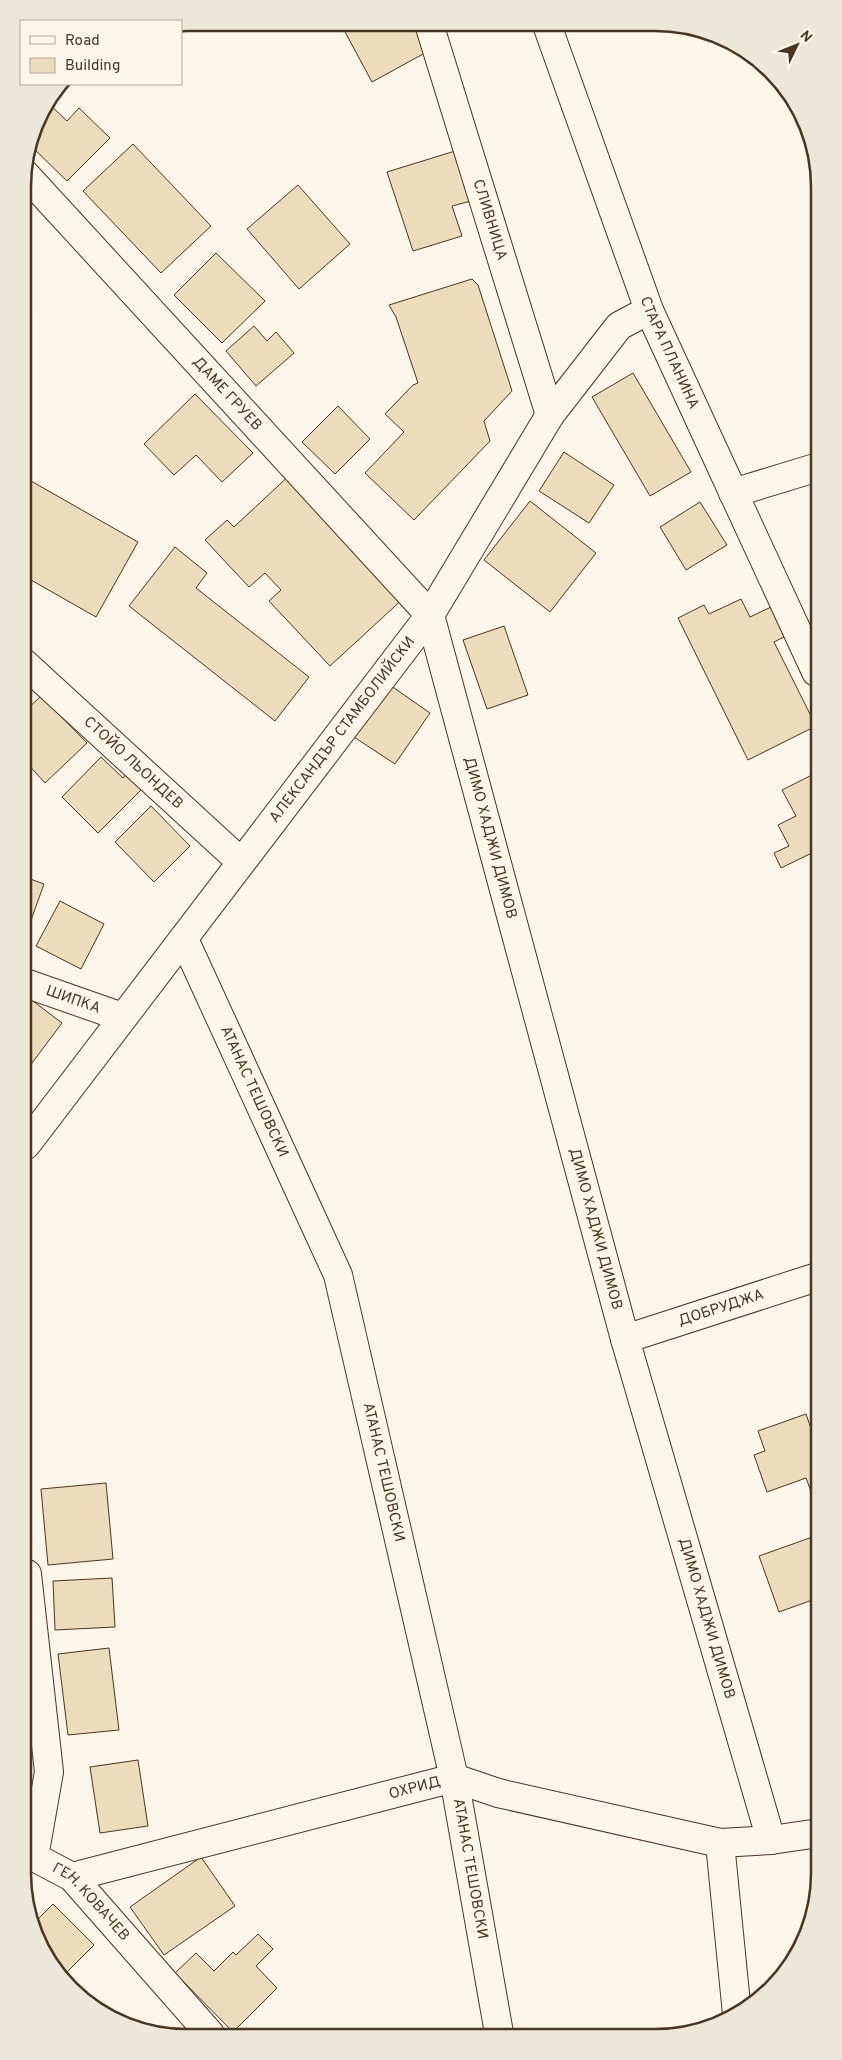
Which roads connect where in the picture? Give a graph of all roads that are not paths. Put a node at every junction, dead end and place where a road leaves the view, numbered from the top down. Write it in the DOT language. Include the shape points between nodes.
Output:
graph roads {
  1 [pos="431,31"];
  2 [pos="549,31"];
  3 [pos="32,183"];
  4 [pos="649,310"];
  5 [pos="550,415"];
  6 [pos="811,469"];
  7 [pos="733,493"];
  8 [pos="430,615"];
  9 [pos="811,661"];
  10 [pos="32,670"];
  11 [pos="240,862"];
  12 [pos="184,939"];
  13 [pos="32,985"];
  14 [pos="122,1017"];
  15 [pos="31,1139"];
  16 [pos="810,1279"];
  17 [pos="626,1339"];
  18 [pos="31,1611"];
  19 [pos="454,1778"];
  20 [pos="810,1834"];
  21 [pos="772,1840"];
  22 [pos="720,1843"];
  23 [pos="31,1855"];
  24 [pos="31,1860"];
  25 [pos="72,1878"];
  26 [pos="736,2006"];
  27 [pos="206,2029"];
  28 [pos="499,2029"];
  1 -- 5 [label="street, СЛИВНИЦА"];
  2 -- 4 [label="street, СТАРА ПЛАНИНА"];
  3 -- 8 [label="street, ДАМЕ ГРУЕВ"];
  4 -- 5 [label="street, АЛЕКСАНДЪР СТАМБОЛИЙСКИ" via="619,326"];
  4 -- 7 [label="street, СТАРА ПЛАНИНА"];
  5 -- 8 [label="street, АЛЕКСАНДЪР СТАМБОЛИЙСКИ"];
  6 -- 7 [label="street"];
  7 -- 9 [label="street, СТАРА ПЛАНИНА"];
  8 -- 11 [label="street, АЛЕКСАНДЪР СТАМБОЛИЙСКИ"];
  8 -- 17 [label="street, ДИМО ХАДЖИ ДИМОВ"];
  10 -- 11 [label="street, СТОЙО ЛЬОНДЕВ"];
  11 -- 12 [label="street, АЛЕКСАНДЪР СТАМБОЛИЙСКИ"];
  12 -- 14 [label="street, АЛЕКСАНДЪР СТАМБОЛИЙСКИ"];
  12 -- 19 [label="street, АТАНАС ТЕШОВСКИ" via="338,1275"];
  13 -- 14 [label="street, ШИПКА"];
  14 -- 15 [label="street, АЛЕКСАНДЪР СТАМБОЛИЙСКИ"];
  16 -- 17 [label="street, ДОБРУДЖА"];
  17 -- 21 [label="street, ДИМО ХАДЖИ ДИМОВ"];
  18 -- 23 [label="street, ГЕН. КОВАЧЕВ" via="49,1772"];
  19 -- 22 [label="street, ОХРИД" via="498,1793"];
  19 -- 25 [label="street, ОХРИД"];
  19 -- 28 [label="street, АТАНАС ТЕШОВСКИ"];
  20 -- 21 [label="street, ОХРИД"];
  21 -- 22 [label="street, ОХРИД"];
  22 -- 26 [label="street"];
  24 -- 25 [label="street, ГЕН. КОВАЧЕВ"];
  25 -- 27 [label="street, ГЕН. КОВАЧЕВ"];
}
